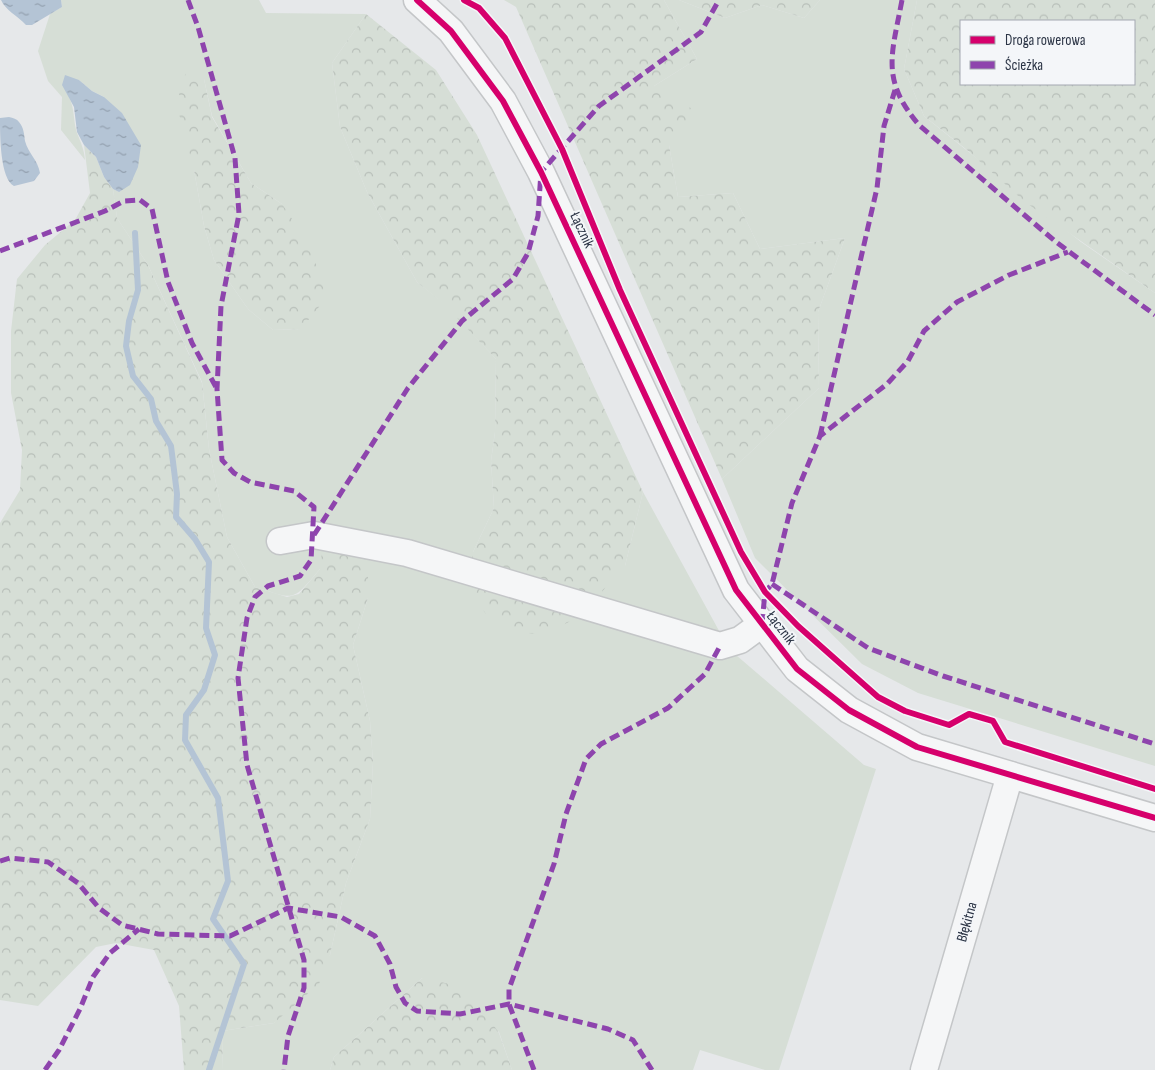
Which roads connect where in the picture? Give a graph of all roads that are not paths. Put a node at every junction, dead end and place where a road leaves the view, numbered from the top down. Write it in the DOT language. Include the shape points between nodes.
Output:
graph roads {
  1 [pos="416,0"];
  2 [pos="280,541"];
  3 [pos="762,624"];
  4 [pos="1010,775"];
  5 [pos="1155,818"];
  6 [pos="924,1070"];
  1 -- 3 [label="street, Łącznik" via="451,31 503,101 542,172 736,590"];
  2 -- 3 [label="street" via="314,534 406,553 720,646 740,640"];
  3 -- 4 [label="street, Łącznik" via="797,668 849,710 917,747"];
  4 -- 5 [label="street, Łącznik"];
  4 -- 6 [label="street, Błękitna"];
}
